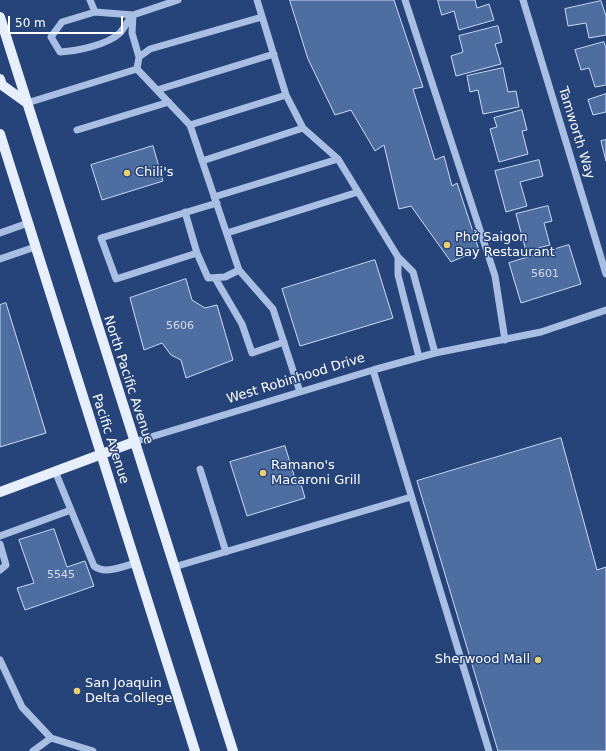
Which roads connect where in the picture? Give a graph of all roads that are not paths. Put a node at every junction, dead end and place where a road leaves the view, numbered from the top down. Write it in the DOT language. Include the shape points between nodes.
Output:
graph roads {
  1 [pos="90,0"];
  2 [pos="178,0"];
  3 [pos="257,0"];
  4 [pos="405,0"];
  5 [pos="523,0"];
  6 [pos="95,12"];
  7 [pos="133,14"];
  8 [pos="0,17"];
  9 [pos="262,17"];
  10 [pos="274,54"];
  11 [pos="139,57"];
  12 [pos="137,69"];
  13 [pos="0,79"];
  14 [pos="157,90"];
  15 [pos="286,94"];
  16 [pos="169,102"];
  17 [pos="27,103"];
  18 [pos="190,125"];
  19 [pos="303,128"];
  20 [pos="77,130"];
  21 [pos="0,134"];
  22 [pos="338,159"];
  23 [pos="202,161"];
  24 [pos="358,192"];
  25 [pos="216,200"];
  26 [pos="185,212"];
  27 [pos="28,224"];
  28 [pos="0,233"];
  29 [pos="226,233"];
  30 [pos="36,247"];
  31 [pos="197,253"];
  32 [pos="398,257"];
  33 [pos="0,260"];
  34 [pos="239,270"];
  35 [pos="606,274"];
  36 [pos="211,278"];
  37 [pos="606,310"];
  38 [pos="505,340"];
  39 [pos="284,342"];
  40 [pos="435,353"];
  41 [pos="419,357"];
  42 [pos="373,370"];
  43 [pos="300,392"];
  44 [pos="134,442"];
  45 [pos="100,453"];
  46 [pos="200,469"];
  47 [pos="54,471"];
  48 [pos="0,492"];
  49 [pos="411,497"];
  50 [pos="71,510"];
  51 [pos="0,536"];
  52 [pos="0,544"];
  53 [pos="226,552"];
  54 [pos="136,563"];
  55 [pos="174,567"];
  56 [pos="0,570"];
  57 [pos="0,660"];
  58 [pos="51,738"];
  59 [pos="33,751"];
  60 [pos="92,751"];
  61 [pos="195,751"];
  62 [pos="232,751"];
  63 [pos="489,751"];
  1 -- 6 [label="street"];
  2 -- 7 [label="street"];
  3 -- 9 [label="street"];
  4 -- 38 [label="street" via="495,276"];
  5 -- 35 [label="street, Tamworth Way"];
  6 -- 7 [label="street"];
  6 -- 7 [label="street" via="62,22 52,37 60,52 76,51 111,40"];
  7 -- 11 [label="street" via="132,33"];
  8 -- 17 [label="main road, North Pacific Avenue"];
  9 -- 10 [label="street"];
  9 -- 11 [label="street" via="150,49"];
  10 -- 14 [label="street"];
  10 -- 15 [label="street"];
  11 -- 12 [label="street"];
  12 -- 14 [label="street"];
  12 -- 17 [label="street"];
  13 -- 17 [label="main road" via="2,85"];
  14 -- 16 [label="street"];
  15 -- 18 [label="street"];
  15 -- 19 [label="street"];
  16 -- 18 [label="street"];
  16 -- 20 [label="street"];
  17 -- 44 [label="main road, North Pacific Avenue"];
  18 -- 23 [label="street"];
  19 -- 22 [label="street"];
  19 -- 23 [label="street"];
  21 -- 27 [label="main road, Pacific Avenue"];
  22 -- 24 [label="street"];
  22 -- 25 [label="street"];
  23 -- 25 [label="street"];
  24 -- 29 [label="street"];
  24 -- 32 [label="street"];
  25 -- 26 [label="street"];
  25 -- 29 [label="street"];
  26 -- 31 [label="street"];
  26 -- 31 [label="street" via="101,238 116,279"];
  27 -- 28 [label="street"];
  27 -- 30 [label="main road, Pacific Avenue"];
  29 -- 34 [label="street"];
  30 -- 33 [label="street"];
  30 -- 45 [label="main road, Pacific Avenue"];
  31 -- 36 [label="street"];
  32 -- 40 [label="street" via="413,272"];
  32 -- 41 [label="street" via="398,276"];
  34 -- 36 [label="street"];
  34 -- 39 [label="street" via="273,309"];
  36 -- 39 [label="street" via="242,324 252,353"];
  37 -- 38 [label="street, West Robinhood Drive" via="541,332"];
  38 -- 40 [label="street, West Robinhood Drive"];
  39 -- 43 [label="street"];
  40 -- 41 [label="street, West Robinhood Drive"];
  41 -- 42 [label="street, West Robinhood Drive"];
  42 -- 43 [label="street, West Robinhood Drive"];
  42 -- 49 [label="street"];
  43 -- 44 [label="street, West Robinhood Drive"];
  44 -- 45 [label="main road, West Robinhood Drive"];
  44 -- 55 [label="main road, North Pacific Avenue"];
  45 -- 47 [label="main road, West Robinhood Drive"];
  45 -- 54 [label="main road, Pacific Avenue"];
  46 -- 53 [label="street"];
  47 -- 48 [label="main road, West Robinhood Drive"];
  47 -- 50 [label="street"];
  49 -- 53 [label="street"];
  49 -- 63 [label="street"];
  50 -- 51 [label="street"];
  50 -- 54 [label="street" via="94,566 98,570 105,571"];
  52 -- 56 [label="street" via="6,565"];
  53 -- 55 [label="street"];
  54 -- 61 [label="main road, Pacific Avenue"];
  55 -- 62 [label="main road, North Pacific Avenue"];
  57 -- 58 [label="street" via="22,707"];
  58 -- 59 [label="street"];
  58 -- 60 [label="street"];
}
